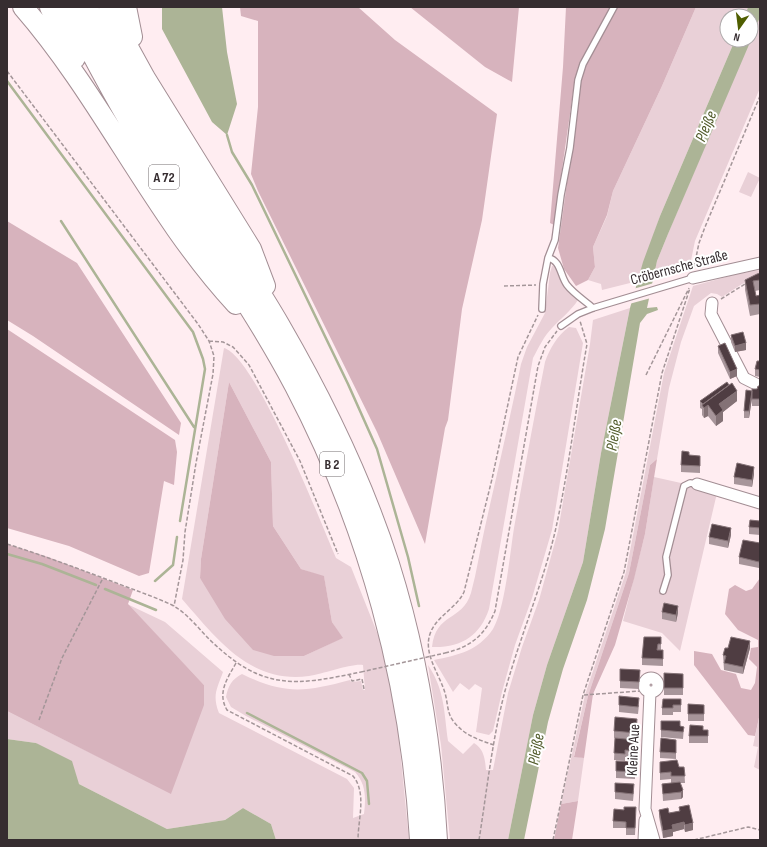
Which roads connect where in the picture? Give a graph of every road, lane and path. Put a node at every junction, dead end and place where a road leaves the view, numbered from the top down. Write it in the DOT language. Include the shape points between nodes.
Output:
graph roads {
  1 [pos="23,7"];
  2 [pos="50,7"];
  3 [pos="68,7"];
  4 [pos="87,7"];
  5 [pos="109,7"];
  6 [pos="126,7"];
  7 [pos="614,7"];
  8 [pos="7,71"];
  9 [pos="760,96"];
  10 [pos="169,116"];
  11 [pos="107,120"];
  12 [pos="548,258"];
  13 [pos="760,263"];
  14 [pos="692,281"];
  15 [pos="750,282"];
  16 [pos="543,284"];
  17 [pos="504,286"];
  18 [pos="712,303"];
  19 [pos="593,308"];
  20 [pos="542,309"];
  21 [pos="578,314"];
  22 [pos="279,323"];
  23 [pos="561,326"];
  24 [pos="209,341"];
  25 [pos="269,341"];
  26 [pos="646,374"];
  27 [pos="760,386"];
  28 [pos="697,484"];
  29 [pos="760,503"];
  30 [pos="7,544"];
  31 [pos="338,554"];
  32 [pos="103,578"];
  33 [pos="664,591"];
  34 [pos="174,606"];
  35 [pos="236,663"];
  36 [pos="349,674"];
  37 [pos="364,690"];
  38 [pos="648,691"];
  39 [pos="583,695"];
  40 [pos="39,720"];
  41 [pos="494,745"];
  42 [pos="645,809"];
  43 [pos="760,830"];
  44 [pos="358,840"];
  45 [pos="420,840"];
  46 [pos="437,840"];
  47 [pos="480,840"];
  48 [pos="552,840"];
  49 [pos="644,840"];
  50 [pos="654,840"];
  51 [pos="694,840"];
  1 -- 11 [label="highway" via="57,48"];
  2 -- 11 [label="highway"];
  3 -- 25 [label="highway, A 72" via="130,122"];
  4 -- 22 [label="highway, A 72" via="147,118"];
  5 -- 10 [label="highway" via="123,38"];
  6 -- 10 [label="highway" via="133,39"];
  7 -- 12 [label="lane" via="583,64 578,80 570,148 554,240"];
  8 -- 24 [label="path"];
  9 -- 14 [label="path" via="705,227 696,254"];
  10 -- 22 [label="highway" via="251,249"];
  11 -- 25 [label="highway" via="158,202 195,255 212,278"];
  12 -- 16 [label="lane"];
  12 -- 19 [label="lane" via="553,258 558,264 567,285"];
  13 -- 14 [label="street, Cröbernsche Straße"];
  14 -- 19 [label="lane, Cröbernsche Straße"];
  14 -- 26 [label="path"];
  14 -- 39 [label="path" via="657,395 621,585"];
  15 -- 18 [label="path"];
  16 -- 17 [label="path"];
  16 -- 20 [label="lane"];
  18 -- 27 [label="street" via="711,314 744,378"];
  19 -- 21 [label="lane, Cröbernsche Straße"];
  20 -- 41 [label="path" via="518,357 464,592 455,606 433,627 428,645 453,722 475,738"];
  21 -- 23 [label="lane, Cröbernsche Straße"];
  21 -- 41 [label="path" via="587,344 555,531 538,593 505,692"];
  22 -- 46 [label="highway, B 2" via="337,432 367,503 389,566 408,636 422,704"];
  23 -- 36 [label="path, bridge" via="545,347 538,366 495,611 489,625 475,641 462,648"];
  24 -- 31 [label="path" via="233,346 249,366 300,461"];
  24 -- 34 [label="path" via="214,356 213,374 196,463"];
  25 -- 45 [label="highway, B 2" via="295,386 336,472 381,600 405,706"];
  28 -- 29 [label="street"];
  28 -- 33 [label="lane" via="690,483 684,486 679,500 666,557 668,575"];
  30 -- 32 [label="path"];
  32 -- 34 [label="path"];
  32 -- 40 [label="path" via="62,658"];
  34 -- 35 [label="path"];
  35 -- 36 [label="path" via="256,674 286,682 317,681"];
  35 -- 44 [label="path" via="222,695 222,702 227,710 353,776 358,782 361,796"];
  36 -- 37 [label="path" via="352,681 362,680"];
  38 -- 39 [label="path"];
  38 -- 42 [label="street, Kleine Aue"];
  39 -- 48 [label="path"];
  41 -- 47 [label="path"];
  42 -- 49 [label="street, Kleine Aue"];
  42 -- 50 [label="street, Kleine Aue"];
  43 -- 51 [label="path" via="748,827"];
}
